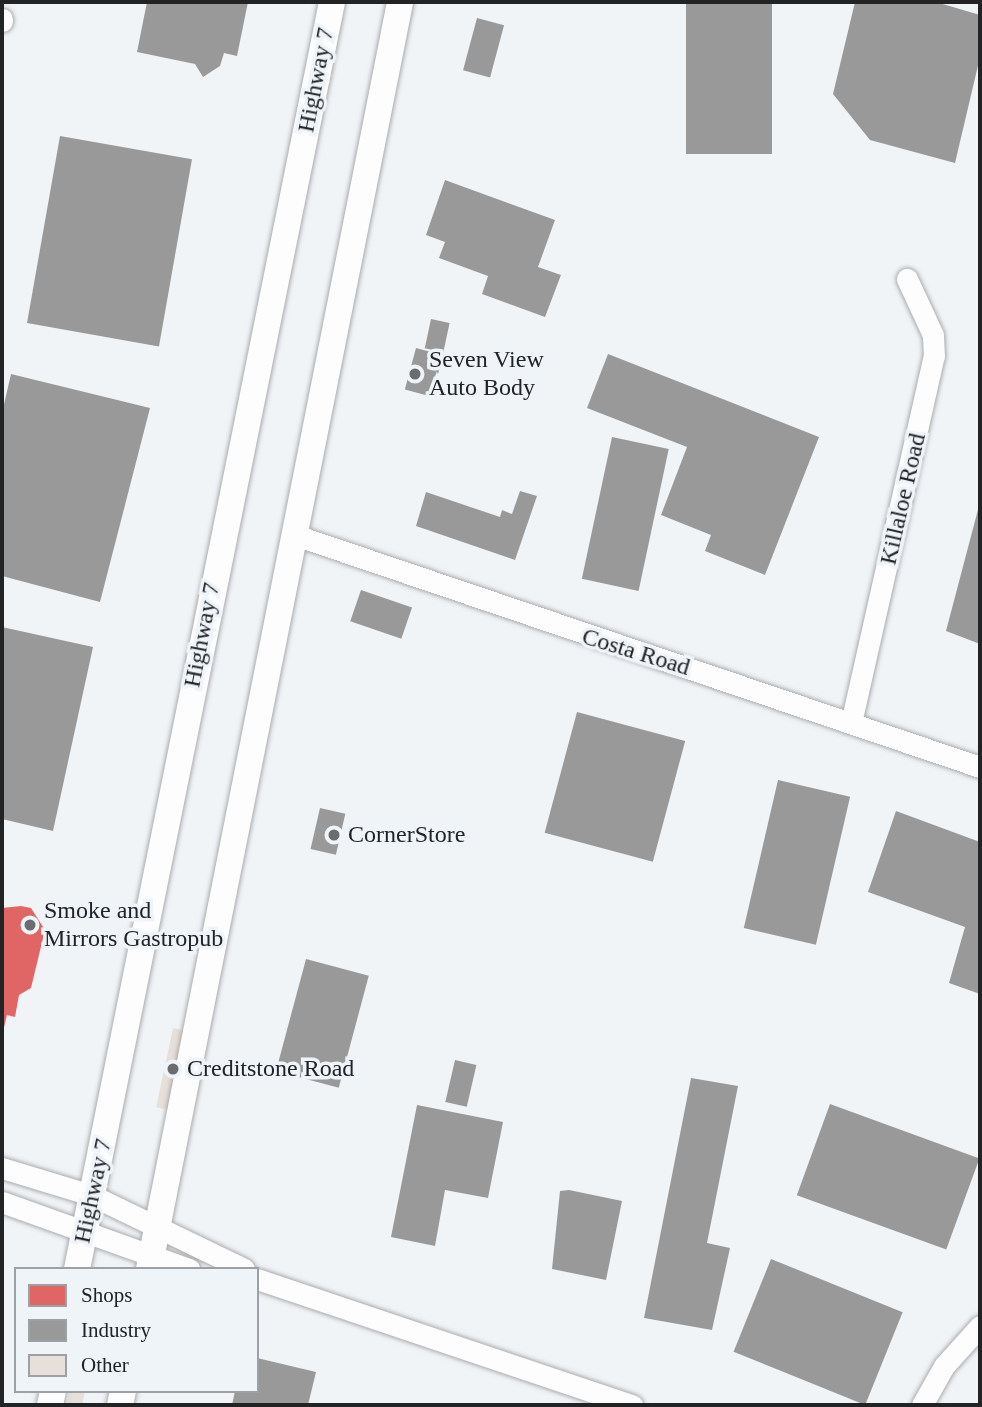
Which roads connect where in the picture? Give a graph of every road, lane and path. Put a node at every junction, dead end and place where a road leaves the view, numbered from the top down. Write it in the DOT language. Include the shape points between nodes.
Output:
graph roads {
  1 [pos="332,2"];
  2 [pos="400,2"];
  3 [pos="907,279"];
  4 [pos="292,534"];
  5 [pos="850,723"];
  6 [pos="980,767"];
  7 [pos="2,1168"];
  8 [pos="90,1195"];
  9 [pos="2,1202"];
  10 [pos="158,1228"];
  11 [pos="84,1231"];
  12 [pos="151,1262"];
  13 [pos="77,1267"];
  14 [pos="178,1267"];
  15 [pos="240,1267"];
  16 [pos="259,1280"];
  17 [pos="980,1326"];
  18 [pos="632,1405"];
  19 [pos="922,1405"];
  1 -- 8 [label="main road, Highway 7"];
  2 -- 4 [label="main road"];
  3 -- 5 [label="street, Killaloe Road" via="933,335 934,356"];
  4 -- 5 [label="street, Costa Road"];
  4 -- 10 [label="main road"];
  5 -- 6 [label="street, Costa Road"];
  7 -- 8 [label="street"];
  8 -- 10 [label="street"];
  8 -- 11 [label="main road, Highway 7"];
  9 -- 11 [label="street"];
  10 -- 12 [label="main road"];
  10 -- 15 [label="street"];
  11 -- 12 [label="street"];
  11 -- 13 [label="main road, Highway 7"];
  12 -- 14 [label="street"];
  16 -- 18 [label="street"];
  17 -- 19 [label="street" via="944,1366"];
}
